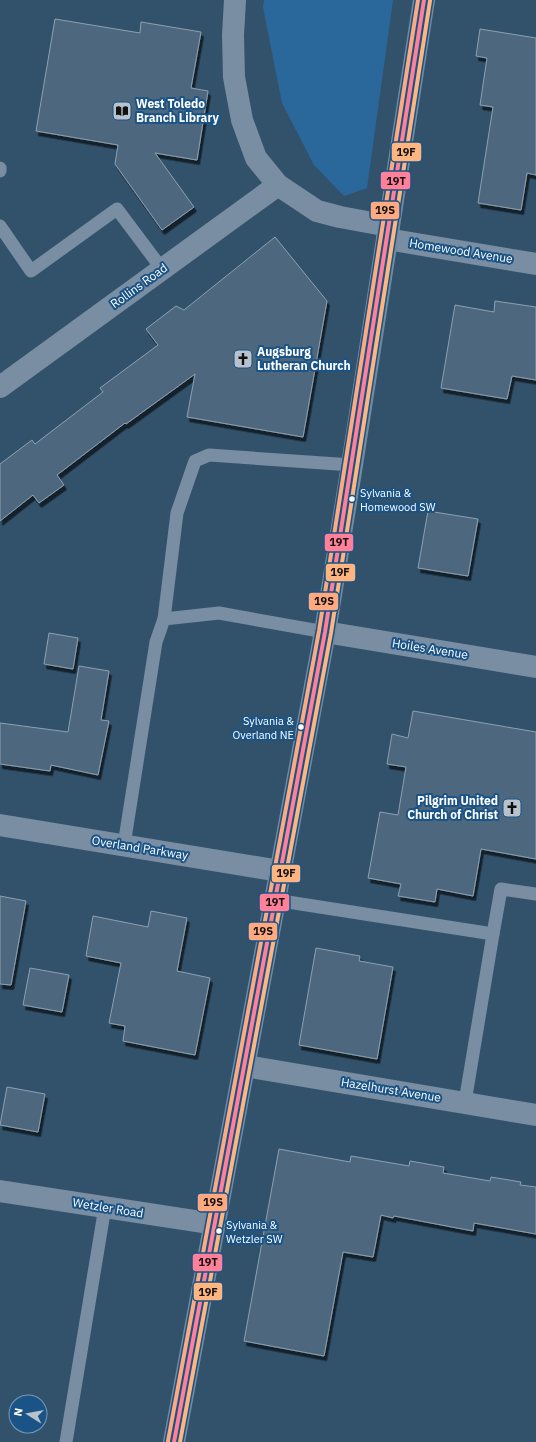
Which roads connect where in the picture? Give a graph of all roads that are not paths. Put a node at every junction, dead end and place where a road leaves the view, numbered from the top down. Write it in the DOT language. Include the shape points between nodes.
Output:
graph roads {
  1 [pos="235,0"];
  2 [pos="424,0"];
  3 [pos="0,168"];
  4 [pos="0,171"];
  5 [pos="278,185"];
  6 [pos="0,226"];
  7 [pos="388,232"];
  8 [pos="536,264"];
  9 [pos="162,269"];
  10 [pos="0,387"];
  11 [pos="352,465"];
  12 [pos="164,619"];
  13 [pos="325,632"];
  14 [pos="536,667"];
  15 [pos="0,825"];
  16 [pos="124,845"];
  17 [pos="280,871"];
  18 [pos="536,894"];
  19 [pos="275,900"];
  20 [pos="493,934"];
  21 [pos="245,1066"];
  22 [pos="465,1102"];
  23 [pos="536,1115"];
  24 [pos="0,1191"];
  25 [pos="105,1207"];
  26 [pos="215,1224"];
  27 [pos="66,1442"];
  28 [pos="174,1442"];
  1 -- 5 [label="street, Homewood Avenue" via="234,77 242,120 256,158"];
  2 -- 7 [label="main road"];
  3 -- 4 [label="lane"];
  5 -- 7 [label="street, Homewood Avenue" via="317,211"];
  5 -- 9 [label="street, Rollins Road"];
  6 -- 9 [label="lane" via="31,271 117,210"];
  7 -- 8 [label="street, Homewood Avenue"];
  7 -- 11 [label="main road"];
  9 -- 10 [label="street, Rollins Road"];
  11 -- 12 [label="lane" via="209,455 195,461 177,513"];
  11 -- 13 [label="main road"];
  12 -- 13 [label="lane" via="219,613"];
  12 -- 16 [label="lane" via="156,642"];
  13 -- 14 [label="street, Hoiles Avenue"];
  13 -- 17 [label="main road"];
  15 -- 16 [label="street, Overland Parkway"];
  16 -- 17 [label="street, Overland Parkway"];
  17 -- 19 [label="main road"];
  18 -- 20 [label="lane" via="501,889"];
  19 -- 20 [label="lane"];
  19 -- 21 [label="main road"];
  20 -- 22 [label="lane"];
  21 -- 22 [label="street, Hazelhurst Avenue"];
  21 -- 26 [label="main road"];
  22 -- 23 [label="street, Hazelhurst Avenue"];
  24 -- 25 [label="street, Wetzler Road"];
  25 -- 26 [label="street, Wetzler Road"];
  25 -- 27 [label="lane"];
  26 -- 28 [label="main road"];
}
